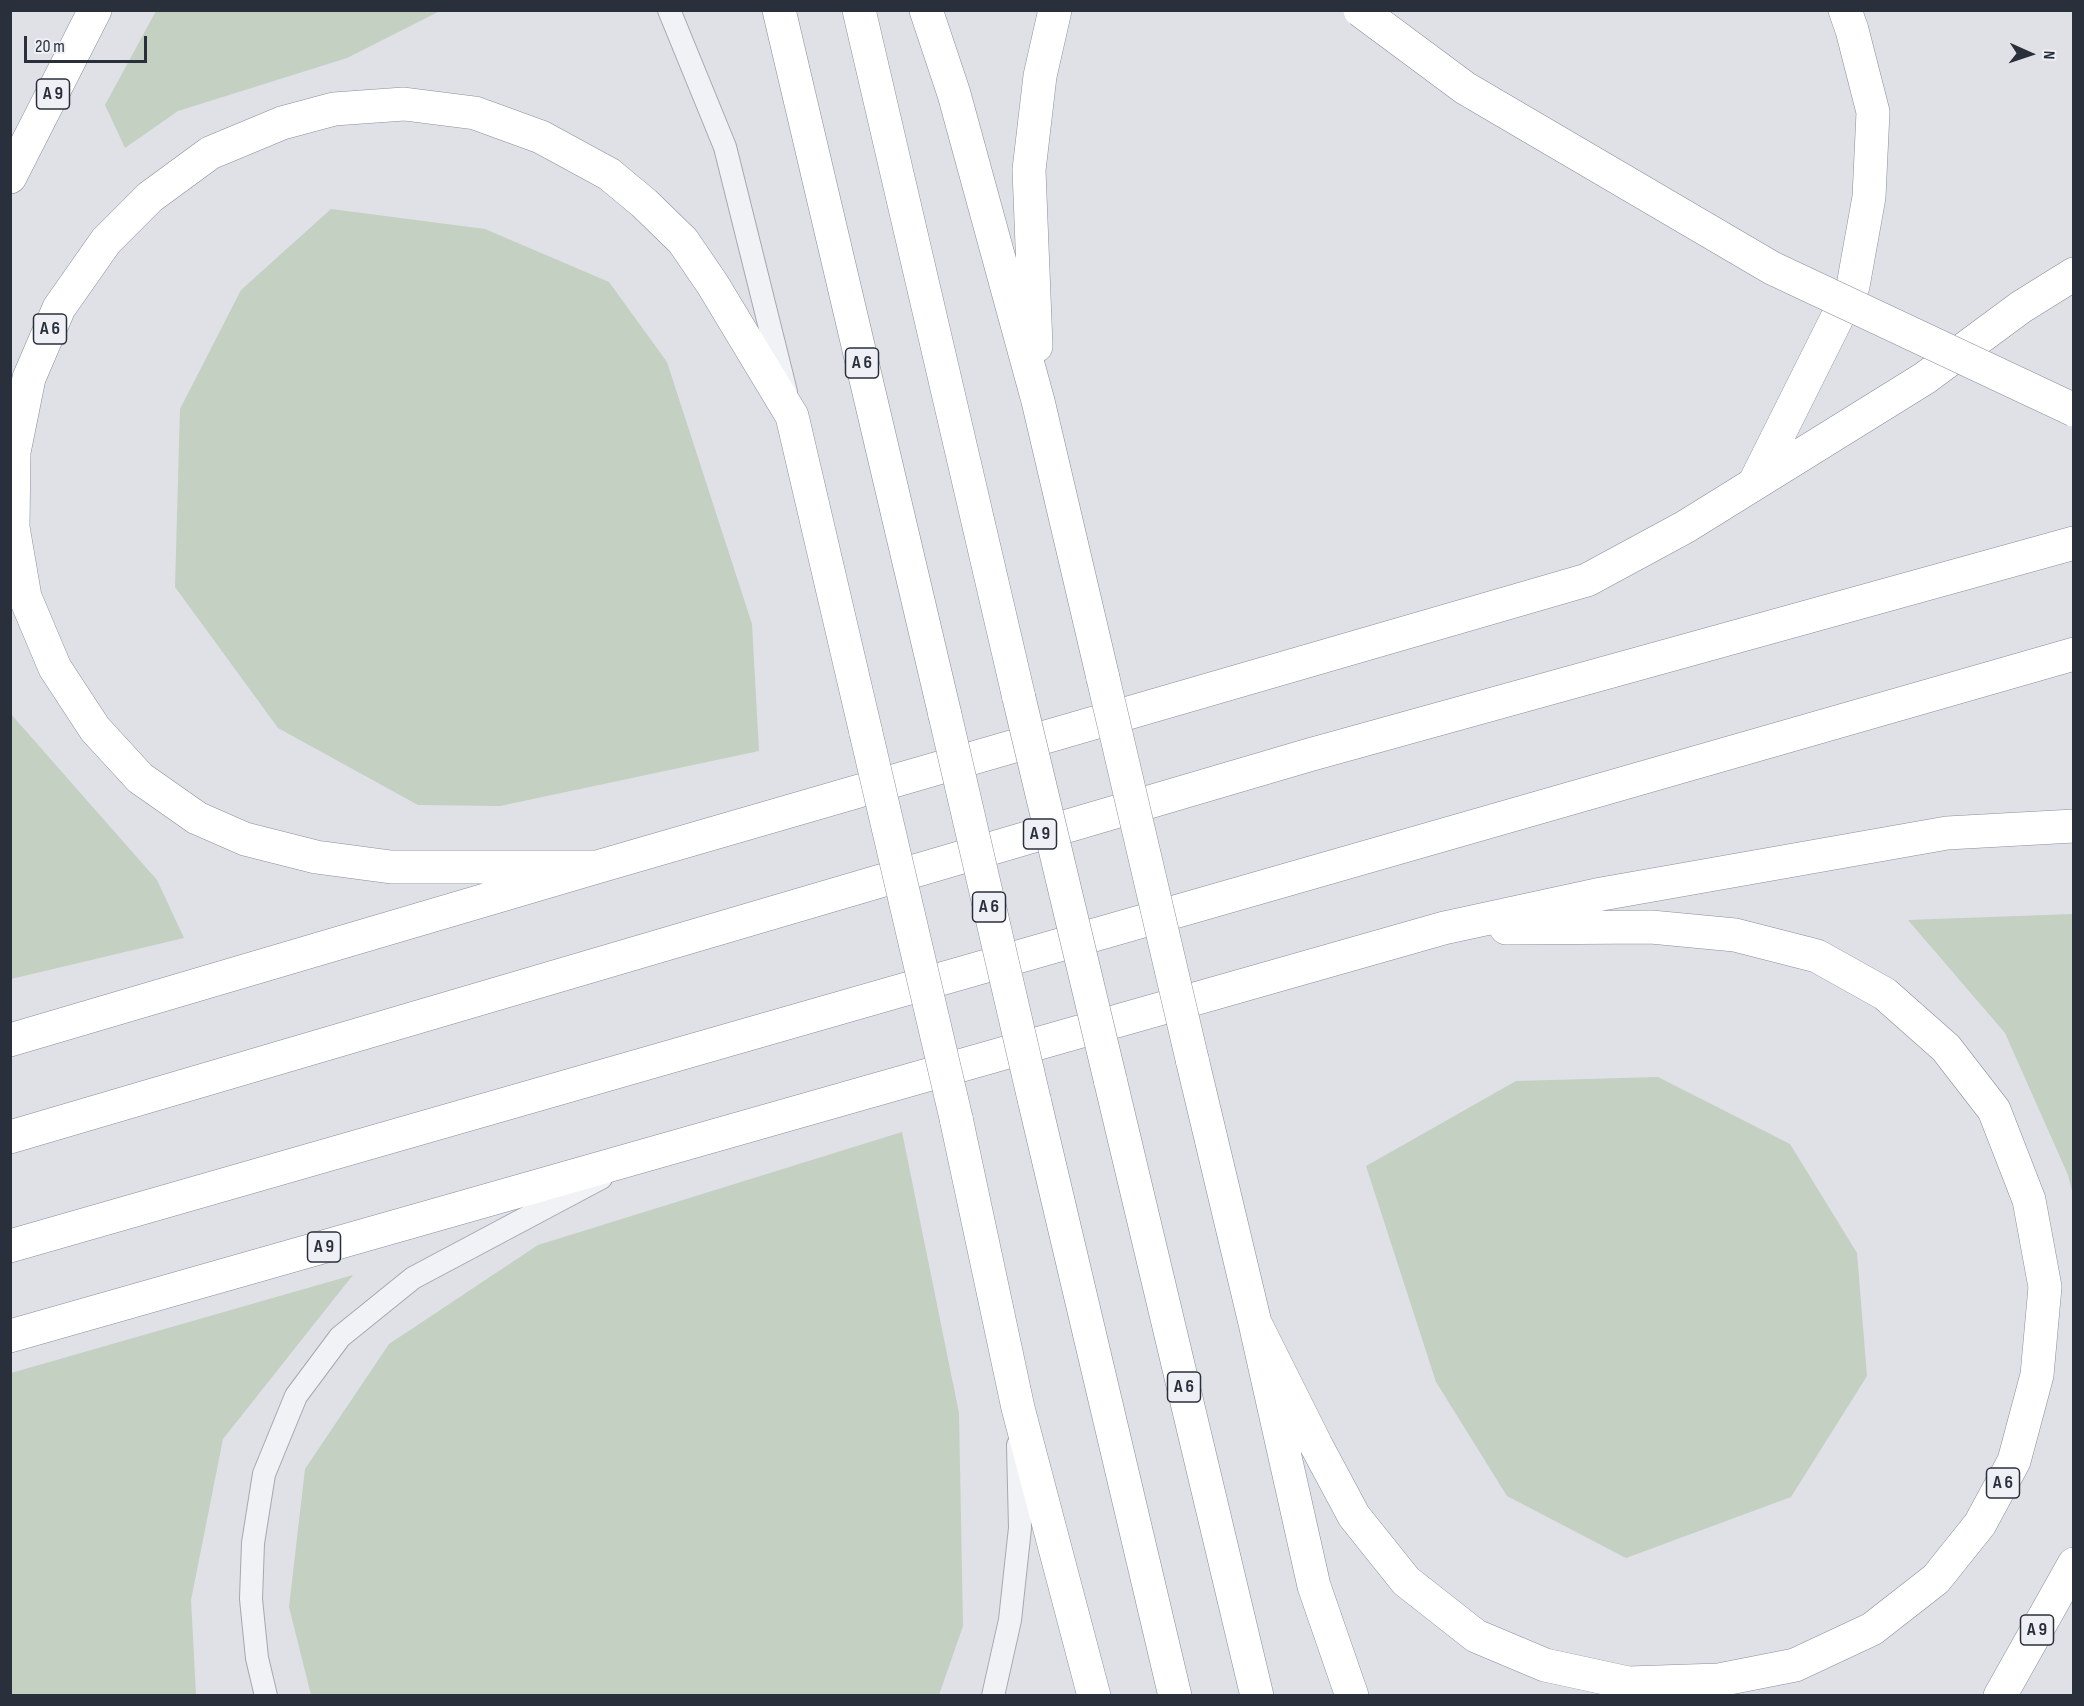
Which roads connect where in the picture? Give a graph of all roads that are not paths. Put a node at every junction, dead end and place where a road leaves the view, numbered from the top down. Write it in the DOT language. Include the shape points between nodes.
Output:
graph roads {
  1 [pos="95,10"];
  2 [pos="669,10"];
  3 [pos="778,10"];
  4 [pos="859,10"];
  5 [pos="926,10"];
  6 [pos="1055,10"];
  7 [pos="1360,10"];
  8 [pos="1845,10"];
  9 [pos="10,177"];
  10 [pos="2073,274"];
  11 [pos="1038,401"];
  12 [pos="2073,410"];
  13 [pos="792,416"];
  14 [pos="1754,484"];
  15 [pos="2073,543"];
  16 [pos="2073,654"];
  17 [pos="2073,826"];
  18 [pos="597,867"];
  19 [pos="1444,928"];
  20 [pos="10,1040"];
  21 [pos="10,1137"];
  22 [pos="638,1159"];
  23 [pos="10,1246"];
  24 [pos="1255,1323"];
  25 [pos="10,1336"];
  26 [pos="1018,1408"];
  27 [pos="2073,1564"];
  28 [pos="266,1695"];
  29 [pos="993,1695"];
  30 [pos="1094,1695"];
  31 [pos="1174,1695"];
  32 [pos="1257,1695"];
  33 [pos="1352,1695"];
  34 [pos="2000,1695"];
  1 -- 9 [label="highway, A 9"];
  2 -- 13 [label="lane" via="725,147"];
  3 -- 31 [label="highway, A 6, bridge"];
  4 -- 32 [label="highway, A 6, bridge"];
  5 -- 11 [label="highway" via="954,94"];
  6 -- 11 [label="highway" via="1040,76 1029,170"];
  7 -- 12 [label="highway, bridge" via="1466,88 1772,268"];
  8 -- 14 [label="highway" via="1873,112 1869,197 1853,286"];
  10 -- 14 [label="highway" via="2021,306 1925,378"];
  11 -- 24 [label="highway, bridge"];
  13 -- 18 [label="highway, A 6" via="683,241 644,203 609,174 541,137 475,113 404,104 334,109 282,123 210,153 150,197 106,240 59,308 29,378 14,452 13,527 25,597 55,668 95,729 140,778 197,818 245,839 316,857 391,867"];
  13 -- 26 [label="highway, bridge" via="956,1118"];
  14 -- 18 [label="highway" via="1587,580"];
  15 -- 21 [label="highway, A 9" via="1309,755"];
  16 -- 23 [label="highway"];
  17 -- 19 [label="highway" via="1947,833 1596,895"];
  18 -- 20 [label="highway"];
  19 -- 22 [label="highway"];
  19 -- 24 [label="highway, A 6" via="1651,927 1735,935 1817,956 1886,994 1946,1048 1994,1110 2029,1200 2045,1287 2037,1374 2014,1461 1980,1524 1936,1579 1872,1629 1795,1665 1719,1680 1628,1683 1545,1665 1476,1636 1406,1581 1354,1516"];
  22 -- 25 [label="highway, A 9"];
  22 -- 28 [label="lane" via="413,1278 340,1337 296,1396 264,1474 253,1543 251,1599 257,1658"];
  24 -- 33 [label="highway" via="1314,1586"];
  26 -- 29 [label="lane" via="1020,1528 1010,1620"];
  26 -- 30 [label="highway"];
  27 -- 34 [label="highway, A 9"];
}
